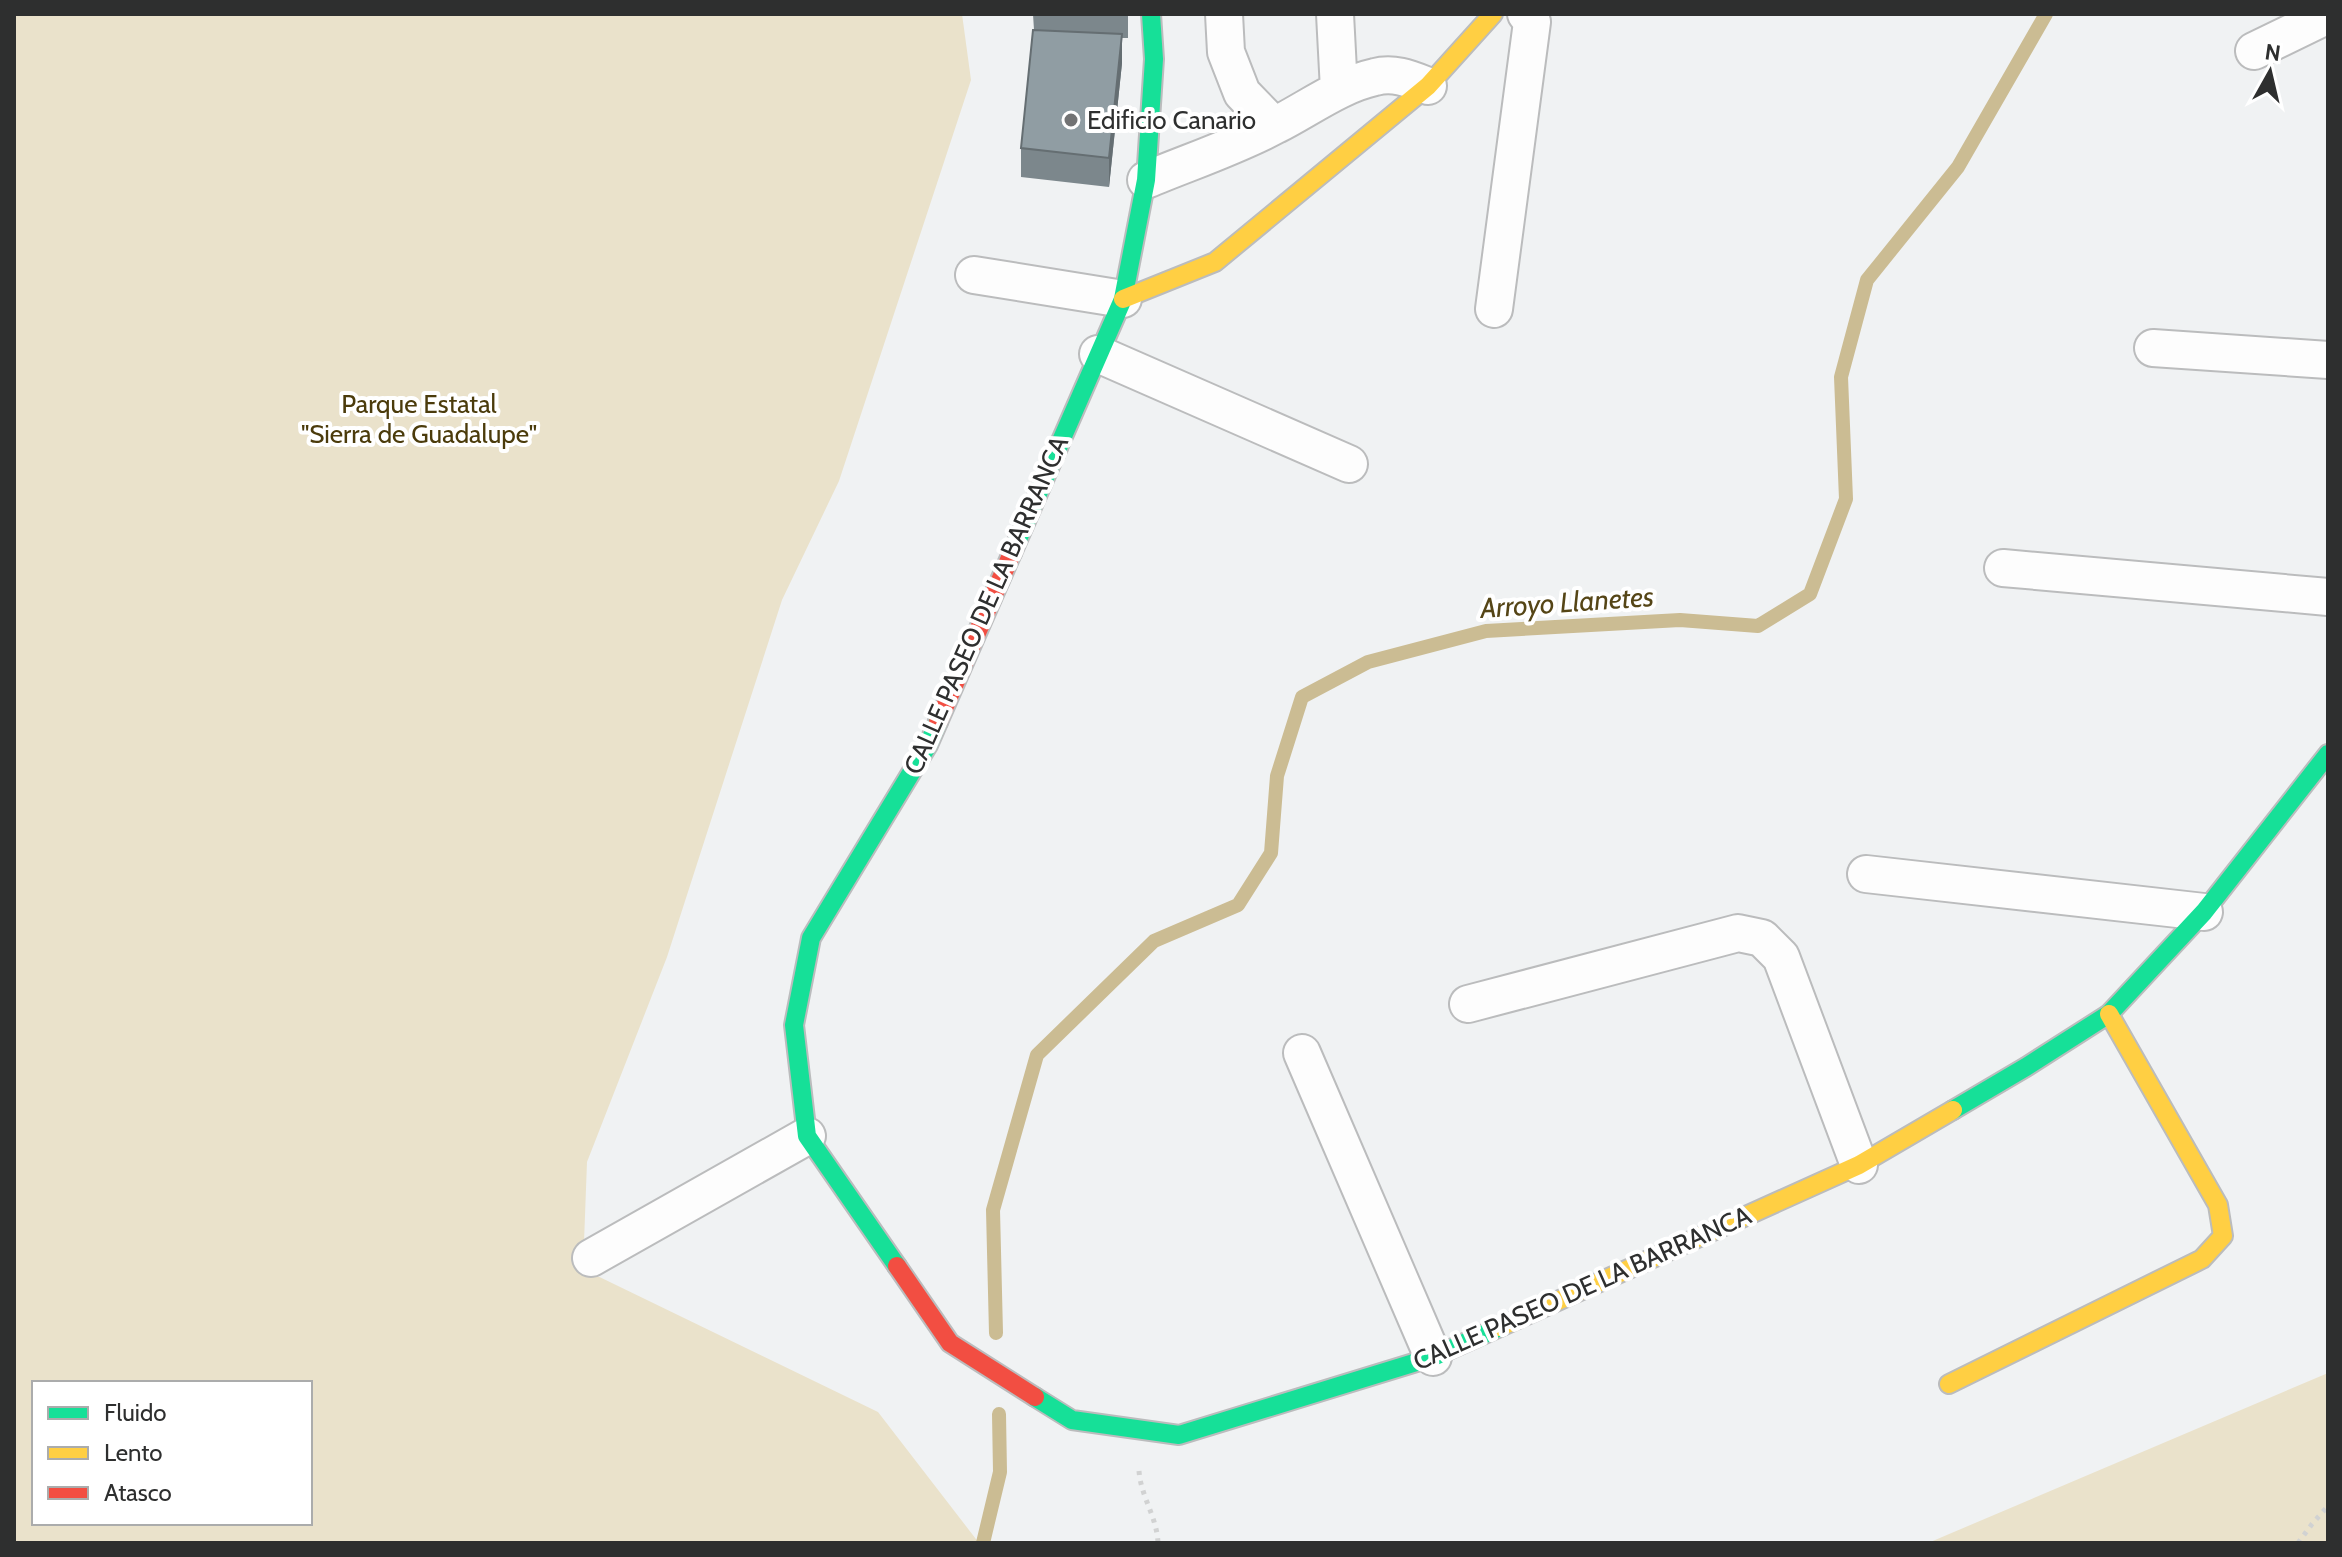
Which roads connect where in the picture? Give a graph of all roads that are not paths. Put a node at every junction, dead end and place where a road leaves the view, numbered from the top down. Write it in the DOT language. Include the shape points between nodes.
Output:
graph roads {
  1 [pos="1151,14"];
  2 [pos="1224,14"];
  3 [pos="1335,14"];
  4 [pos="1493,14"];
  5 [pos="1526,14"];
  6 [pos="2328,15"];
  7 [pos="2254,51"];
  8 [pos="1428,86"];
  9 [pos="1339,90"];
  10 [pos="1274,126"];
  11 [pos="1146,180"];
  12 [pos="974,275"];
  13 [pos="1123,299"];
  14 [pos="1494,309"];
  15 [pos="2153,348"];
  16 [pos="1098,354"];
  17 [pos="2328,360"];
  18 [pos="1349,464"];
  19 [pos="2003,568"];
  20 [pos="2328,597"];
  21 [pos="2328,754"];
  22 [pos="1866,874"];
  23 [pos="2204,912"];
  24 [pos="1468,1004"];
  25 [pos="2109,1014"];
  26 [pos="1302,1053"];
  27 [pos="807,1136"];
  28 [pos="1859,1165"];
  29 [pos="591,1258"];
  30 [pos="1433,1357"];
  31 [pos="1949,1384"];
  1 -- 11 [label="street, CALLE PASEO DE LA BARRANCA" via="1154,59"];
  2 -- 10 [label="street" via="1226,52 1242,93"];
  3 -- 9 [label="street"];
  4 -- 8 [label="street"];
  5 -- 14 [label="street" via="1532,22"];
  6 -- 7 [label="street"];
  8 -- 9 [label="street" via="1386,75"];
  8 -- 13 [label="street" via="1215,262"];
  9 -- 10 [label="street"];
  10 -- 11 [label="street"];
  11 -- 13 [label="street, CALLE PASEO DE LA BARRANCA"];
  12 -- 13 [label="street"];
  13 -- 16 [label="street, CALLE PASEO DE LA BARRANCA"];
  15 -- 17 [label="street"];
  16 -- 18 [label="street"];
  16 -- 27 [label="street, CALLE PASEO DE LA BARRANCA" via="928,745 811,938 794,1025"];
  19 -- 20 [label="street"];
  21 -- 23 [label="street, CALLE PASEO DE LA BARRANCA"];
  22 -- 23 [label="street"];
  23 -- 25 [label="street, CALLE PASEO DE LA BARRANCA"];
  24 -- 28 [label="street" via="1738,933 1762,938 1781,957"];
  25 -- 28 [label="street, CALLE PASEO DE LA BARRANCA"];
  25 -- 31 [label="street" via="2218,1205 2223,1236 2202,1259"];
  26 -- 30 [label="street"];
  27 -- 29 [label="street"];
  27 -- 30 [label="street, CALLE PASEO DE LA BARRANCA" via="950,1343 1072,1420 1179,1435"];
  28 -- 30 [label="street, CALLE PASEO DE LA BARRANCA"];
}
